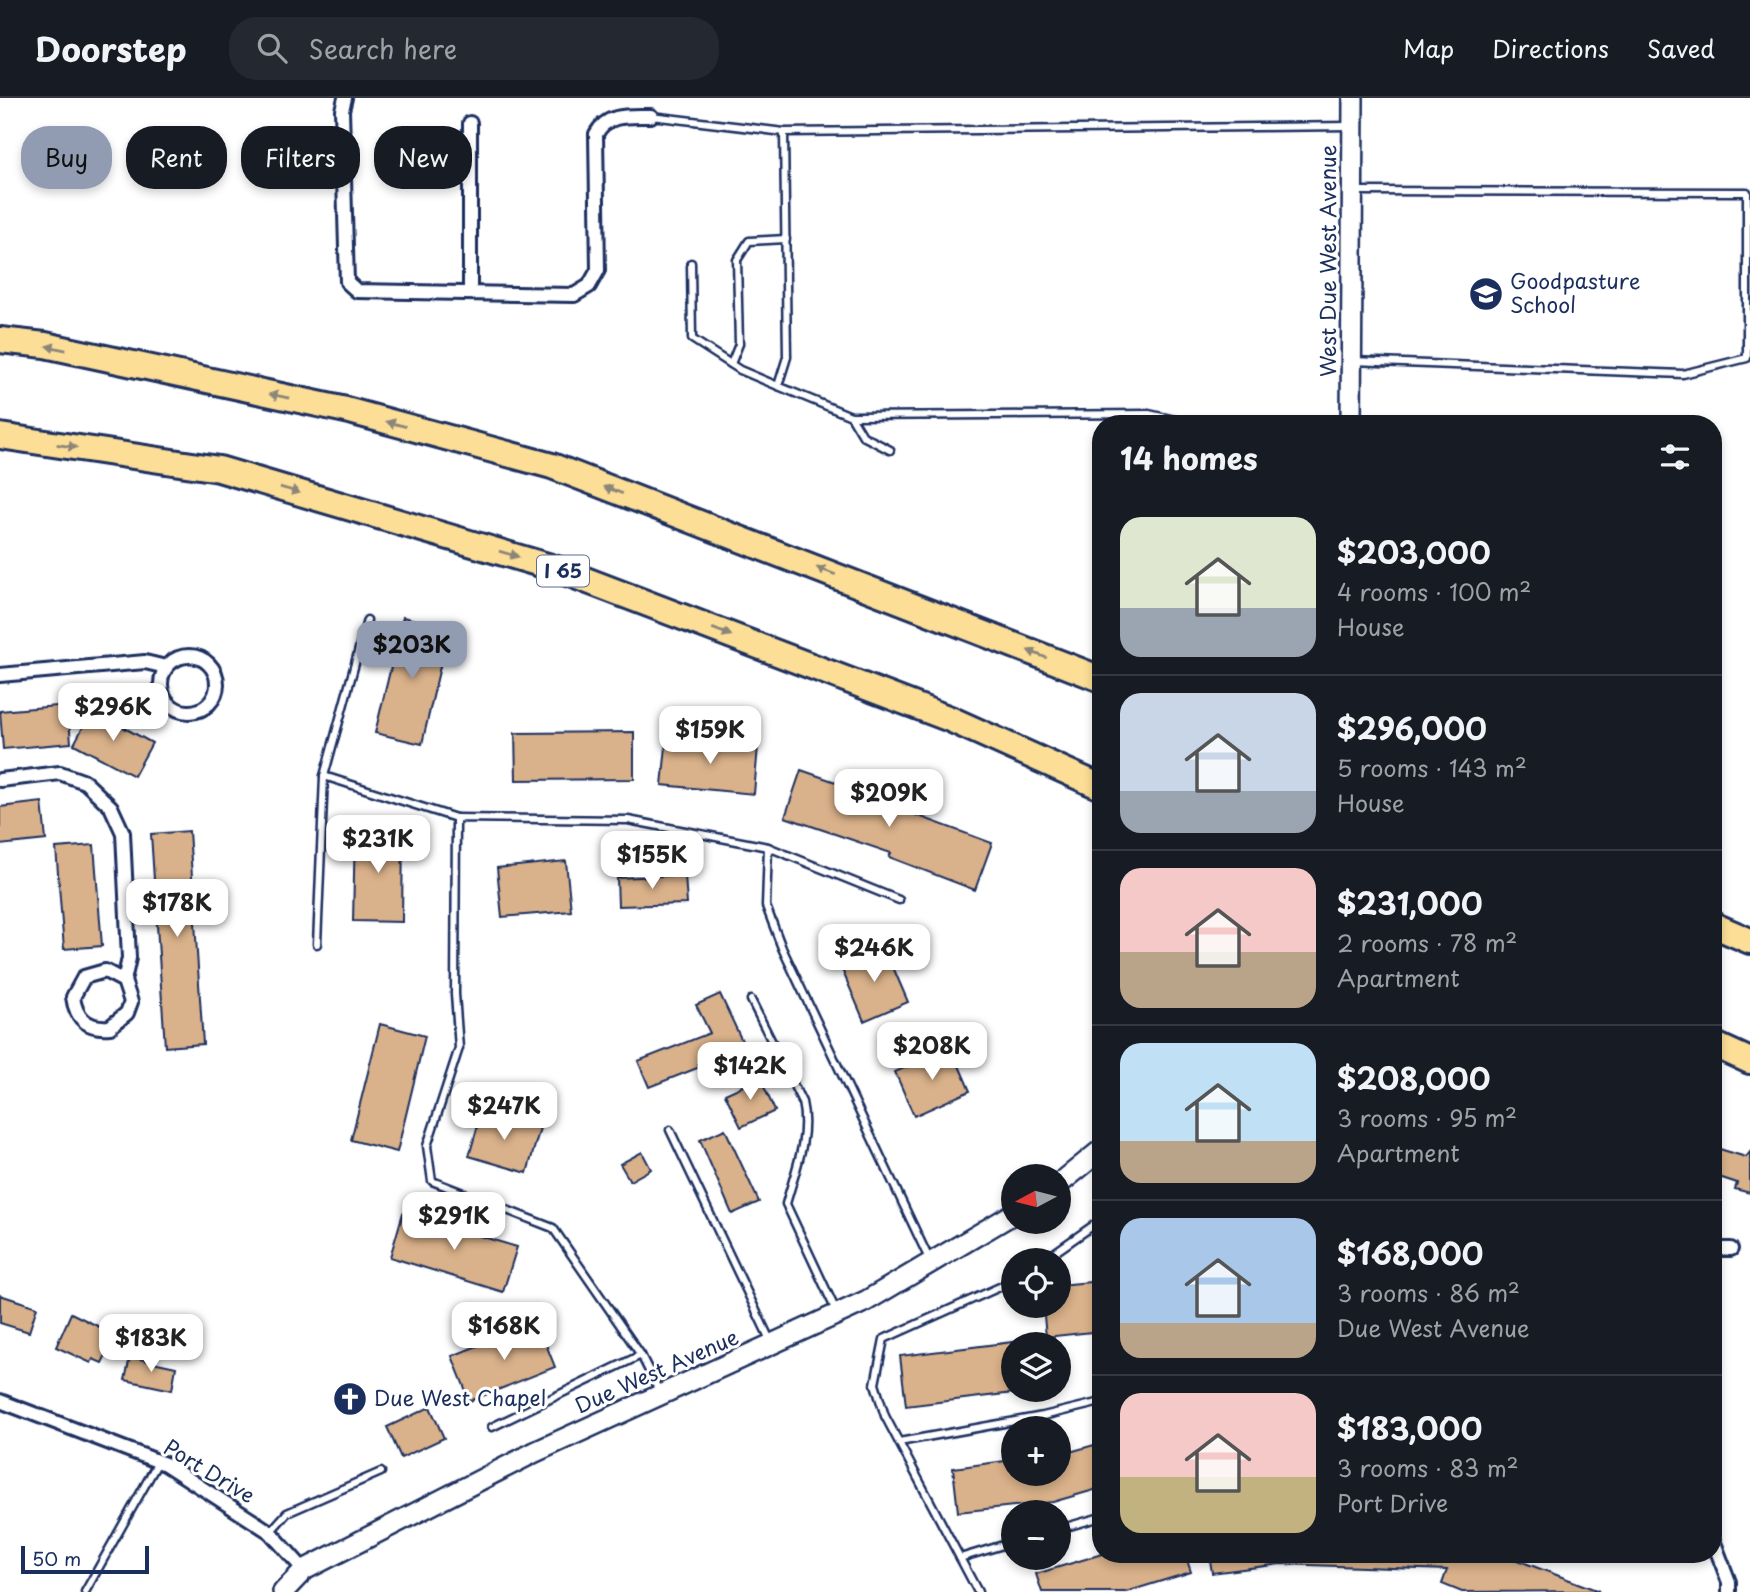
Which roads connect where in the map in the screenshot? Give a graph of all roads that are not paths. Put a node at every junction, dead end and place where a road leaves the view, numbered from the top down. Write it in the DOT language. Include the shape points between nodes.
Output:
graph roads {
  1 [pos="345,98"];
  2 [pos="1353,98"];
  3 [pos="651,116"];
  4 [pos="470,123"];
  5 [pos="1353,126"];
  6 [pos="784,132"];
  7 [pos="1352,191"];
  8 [pos="786,239"];
  9 [pos="691,263"];
  10 [pos="470,293"];
  11 [pos="0,340"];
  12 [pos="1749,358"];
  13 [pos="1351,361"];
  14 [pos="731,364"];
  15 [pos="778,386"];
  16 [pos="1153,415"];
  17 [pos="1350,415"];
  18 [pos="851,416"];
  19 [pos="0,436"];
  20 [pos="890,450"];
  21 [pos="367,620"];
  22 [pos="166,667"];
  23 [pos="0,676"];
  24 [pos="1092,676"];
  25 [pos="324,776"];
  26 [pos="0,780"];
  27 [pos="1092,783"];
  28 [pos="456,818"];
  29 [pos="768,847"];
  30 [pos="899,900"];
  31 [pos="1722,929"];
  32 [pos="1750,941"];
  33 [pos="317,944"];
  34 [pos="124,981"];
  35 [pos="751,1000"];
  36 [pos="1722,1048"];
  37 [pos="1750,1061"];
  38 [pos="670,1130"];
  39 [pos="1092,1157"];
  40 [pos="1071,1174"];
  41 [pos="1001,1221"];
  42 [pos="1092,1226"];
  43 [pos="1061,1248"];
  44 [pos="1722,1248"];
  45 [pos="1731,1249"];
  46 [pos="931,1265"];
  47 [pos="1001,1286"];
  48 [pos="838,1314"];
  49 [pos="772,1345"];
  50 [pos="641,1355"];
  51 [pos="661,1396"];
  52 [pos="0,1401"];
  53 [pos="1092,1404"];
  54 [pos="492,1427"];
  55 [pos="899,1442"];
  56 [pos="158,1461"];
  57 [pos="381,1472"];
  58 [pos="1092,1520"];
  59 [pos="1071,1526"];
  60 [pos="270,1532"];
  61 [pos="1001,1546"];
  62 [pos="960,1558"];
  63 [pos="1722,1563"];
  64 [pos="304,1570"];
  65 [pos="85,1592"];
  66 [pos="283,1592"];
  67 [pos="978,1592"];
  68 [pos="1730,1592"];
  1 -- 10 [label="street" via="347,282 357,292"];
  2 -- 5 [label="main road, West Due West Avenue"];
  3 -- 6 [label="lane"];
  3 -- 10 [label="street" via="614,117 596,134 598,270 589,286 574,295"];
  4 -- 10 [label="street"];
  5 -- 6 [label="lane"];
  5 -- 7 [label="main road, West Due West Avenue"];
  6 -- 8 [label="lane"];
  7 -- 12 [label="lane" via="1747,192"];
  7 -- 13 [label="main road, West Due West Avenue"];
  8 -- 14 [label="lane" via="749,241 737,260 739,344"];
  8 -- 15 [label="lane" via="788,357"];
  9 -- 14 [label="lane" via="692,339"];
  24 -- 11 [label="highway, one-way" via="552,466 346,410 45,345"];
  12 -- 13 [label="lane" via="1683,374"];
  13 -- 17 [label="main road, West Due West Avenue"];
  14 -- 15 [label="lane"];
  15 -- 18 [label="lane"];
  16 -- 18 [label="lane"];
  18 -- 20 [label="lane" via="863,436"];
  19 -- 27 [label="highway, I 65, one-way" via="219,470 554,568 950,719"];
  21 -- 25 [label="lane"];
  22 -- 22 [label="street" via="161,688 172,707 193,712 211,701 216,679 205,661 184,656"];
  22 -- 23 [label="street" via="145,662"];
  25 -- 28 [label="lane"];
  25 -- 33 [label="lane"];
  26 -- 34 [label="street" via="60,773 85,782 111,807 123,833 128,958"];
  28 -- 29 [label="lane" via="628,820"];
  28 -- 50 [label="lane" via="459,1048 427,1146 432,1181 553,1228"];
  29 -- 30 [label="lane"];
  29 -- 46 [label="lane" via="766,906 782,948"];
  31 -- 32 [label="highway"];
  34 -- 34 [label="street" via="105,971 84,977 74,996 80,1017 99,1028 120,1022 131,1002"];
  35 -- 48 [label="lane" via="802,1102 806,1119 803,1142 786,1204"];
  36 -- 37 [label="highway"];
  38 -- 49 [label="lane"];
  39 -- 40 [label="main road"];
  41 -- 46 [label="main road, Due West Avenue"];
  42 -- 43 [label="lane"];
  44 -- 45 [label="street"];
  46 -- 48 [label="main road, Due West Avenue"];
  47 -- 55 [label="lane" via="884,1339 875,1384"];
  48 -- 49 [label="main road, Due West Avenue"];
  49 -- 51 [label="main road, Due West Avenue"];
  50 -- 51 [label="lane"];
  50 -- 54 [label="lane"];
  51 -- 64 [label="main road, Due West Avenue" via="535,1451"];
  52 -- 56 [label="street, Port Drive"];
  53 -- 55 [label="lane"];
  55 -- 62 [label="lane"];
  56 -- 60 [label="street, Port Drive"];
  56 -- 65 [label="lane"];
  57 -- 60 [label="lane" via="287,1513"];
  58 -- 59 [label="lane"];
  60 -- 64 [label="street, Port Drive"];
  61 -- 62 [label="lane"];
  62 -- 67 [label="lane"];
  63 -- 68 [label="street"];
  64 -- 66 [label="main road, Due West Avenue"];
}
